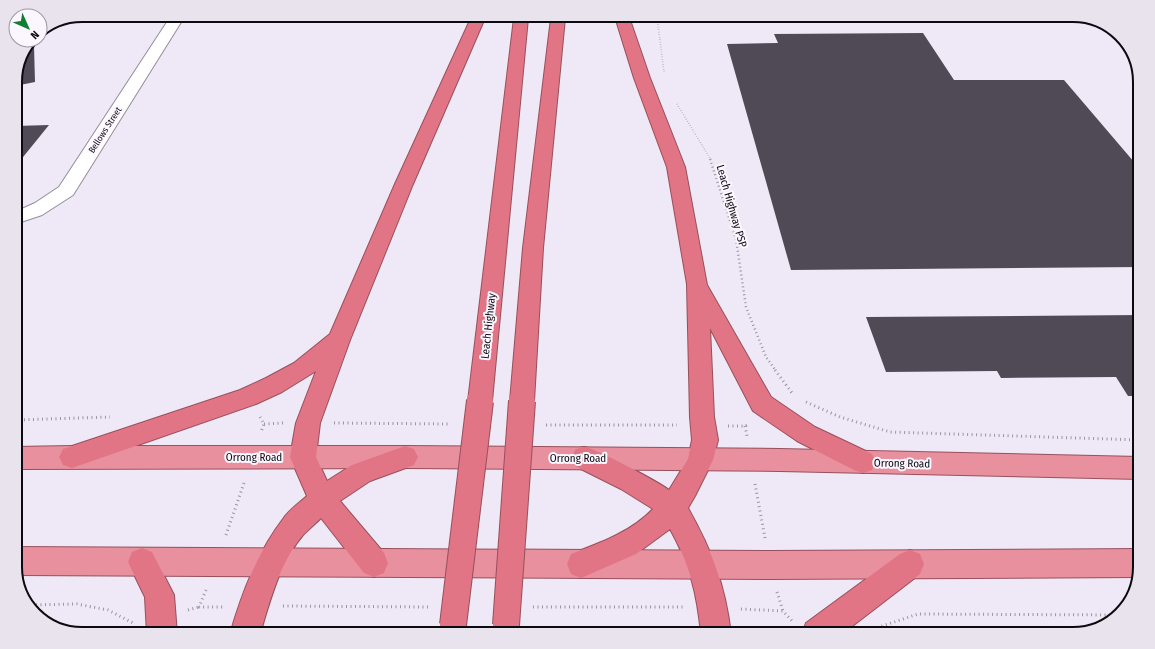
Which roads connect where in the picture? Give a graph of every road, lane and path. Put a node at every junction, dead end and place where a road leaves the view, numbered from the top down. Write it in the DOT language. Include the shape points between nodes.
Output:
graph roads {
  1 [pos="175,22"];
  2 [pos="476,22"];
  3 [pos="521,22"];
  4 [pos="558,22"];
  5 [pos="624,22"];
  6 [pos="657,22"];
  7 [pos="664,76"];
  8 [pos="676,103"];
  9 [pos="22,216"];
  10 [pos="697,284"];
  11 [pos="338,340"];
  12 [pos="796,398"];
  13 [pos="771,411"];
  14 [pos="308,423"];
  15 [pos="264,424"];
  16 [pos="453,424"];
  17 [pos="539,425"];
  18 [pos="703,426"];
  19 [pos="1133,440"];
  20 [pos="72,457"];
  21 [pos="303,457"];
  22 [pos="405,457"];
  23 [pos="22,458"];
  24 [pos="584,458"];
  25 [pos="700,460"];
  26 [pos="751,460"];
  27 [pos="863,462"];
  28 [pos="1133,468"];
  29 [pos="322,499"];
  30 [pos="672,508"];
  31 [pos="22,561"];
  32 [pos="142,562"];
  33 [pos="270,563"];
  34 [pos="374,563"];
  35 [pos="1133,563"];
  36 [pos="581,564"];
  37 [pos="702,564"];
  38 [pos="769,564"];
  39 [pos="910,564"];
  40 [pos="77,604"];
  41 [pos="36,605"];
  42 [pos="1108,615"];
  43 [pos="162,627"];
  44 [pos="247,627"];
  45 [pos="453,627"];
  46 [pos="505,627"];
  47 [pos="715,627"];
  48 [pos="826,627"];
  49 [pos="880,627"];
  1 -- 9 [label="street, Bellows Street" via="66,191 45,206"];
  2 -- 11 [label="highway"];
  3 -- 45 [label="highway, Leach Highway, bridge"];
  4 -- 46 [label="highway, bridge" via="533,248"];
  5 -- 10 [label="highway" via="676,167"];
  6 -- 7 [label="path"];
  8 -- 12 [label="path, Leach Highway PSP" via="712,162 736,239 746,307 766,357"];
  10 -- 13 [label="highway" via="762,404"];
  10 -- 18 [label="highway"];
  11 -- 14 [label="highway"];
  11 -- 20 [label="highway" via="302,369 248,397"];
  12 -- 13 [label="path"];
  12 -- 19 [label="path" via="840,417 890,432"];
  13 -- 18 [label="path" via="745,426"];
  13 -- 27 [label="highway" via="806,434"];
  14 -- 15 [label="path"];
  14 -- 16 [label="path"];
  14 -- 21 [label="highway"];
  17 -- 18 [label="path"];
  18 -- 25 [label="highway" via="705,440"];
  20 -- 21 [label="highway, Orrong Road"];
  20 -- 23 [label="highway, Orrong Road"];
  21 -- 22 [label="highway, Orrong Road"];
  21 -- 29 [label="highway"];
  22 -- 24 [label="highway, Orrong Road"];
  22 -- 29 [label="highway" via="361,473"];
  24 -- 25 [label="highway, Orrong Road"];
  24 -- 30 [label="highway" via="644,488"];
  25 -- 26 [label="highway, Orrong Road"];
  25 -- 30 [label="highway" via="686,488"];
  26 -- 27 [label="highway, Orrong Road"];
  26 -- 38 [label="path"];
  27 -- 28 [label="highway, Orrong Road"];
  29 -- 33 [label="highway" via="293,527"];
  29 -- 34 [label="highway"];
  30 -- 36 [label="highway" via="658,523 626,544"];
  30 -- 37 [label="highway" via="688,533"];
  31 -- 32 [label="highway"];
  32 -- 33 [label="highway"];
  32 -- 43 [label="highway" via="159,595"];
  33 -- 34 [label="highway"];
  33 -- 44 [label="highway"];
  34 -- 36 [label="highway"];
  35 -- 39 [label="highway"];
  36 -- 37 [label="highway"];
  37 -- 38 [label="highway"];
  37 -- 47 [label="highway" via="714,607"];
  38 -- 39 [label="highway"];
  39 -- 48 [label="highway"];
  40 -- 41 [label="path"];
  42 -- 49 [label="path" via="918,614"];
}
